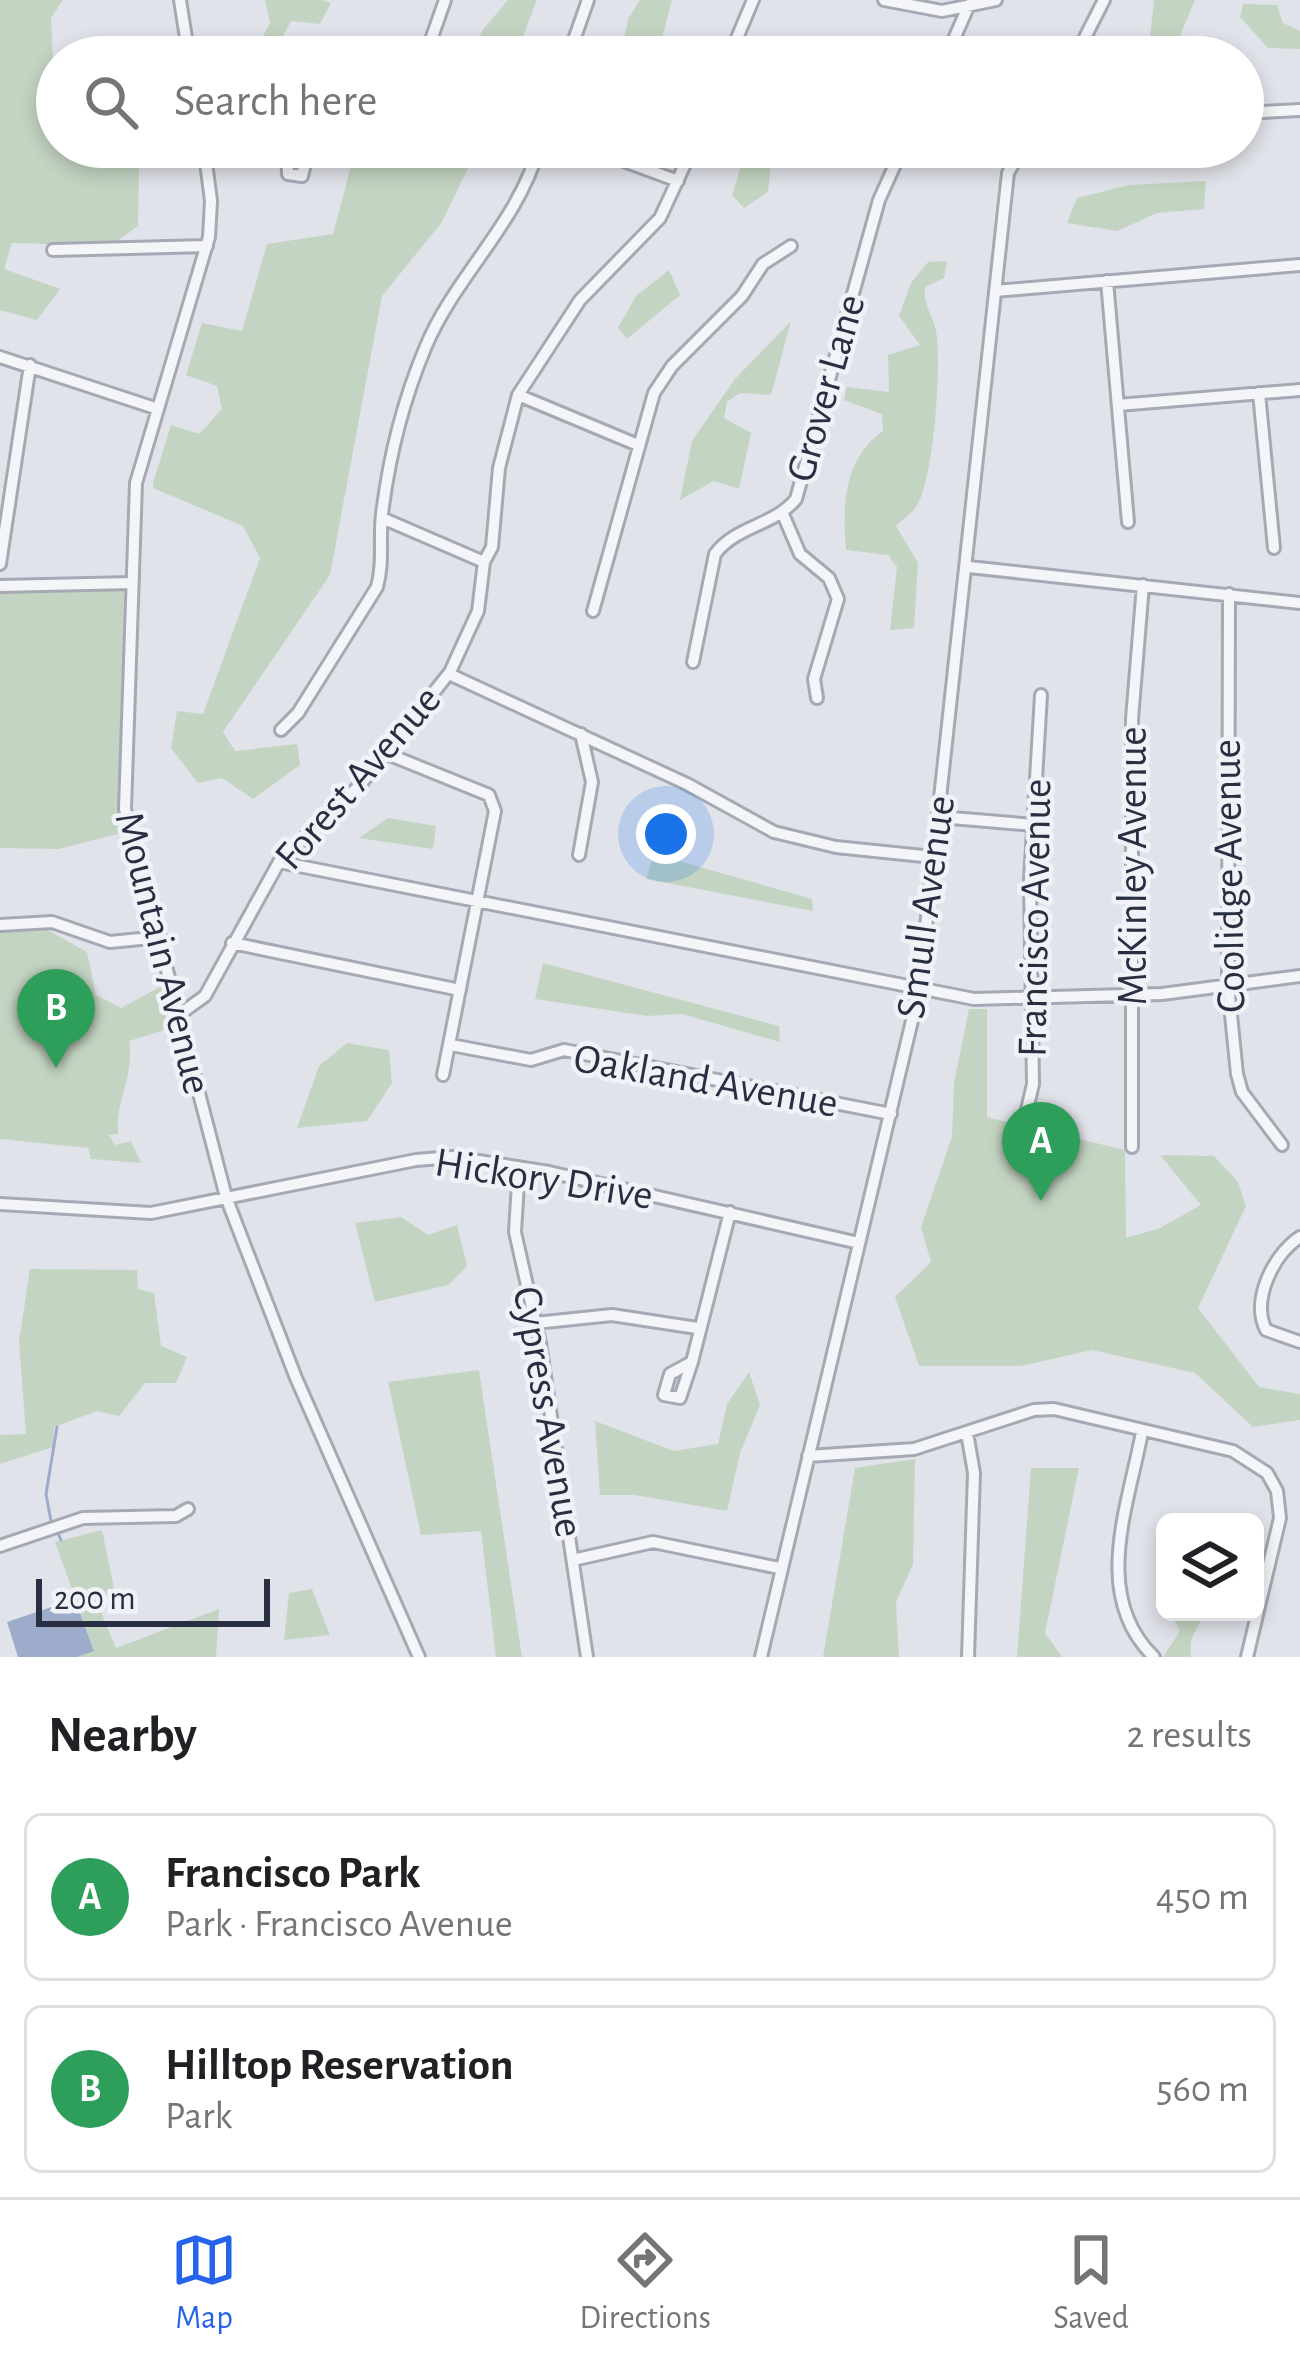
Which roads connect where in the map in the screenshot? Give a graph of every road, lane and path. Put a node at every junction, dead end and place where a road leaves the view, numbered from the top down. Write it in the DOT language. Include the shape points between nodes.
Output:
graph roads {
  1 [pos="180,0"];
  2 [pos="446,0"];
  3 [pos="588,0"];
  4 [pos="753,0"];
  5 [pos="884,0"];
  6 [pos="996,0"];
  7 [pos="1104,0"];
  8 [pos="970,4"];
  9 [pos="186,36"];
  10 [pos="433,36"];
  11 [pos="575,36"];
  12 [pos="738,36"];
  13 [pos="956,36"];
  14 [pos="1086,36"];
  15 [pos="1300,110"];
  16 [pos="1264,112"];
  17 [pos="207,168"];
  18 [pos="530,168"];
  19 [pos="643,168"];
  20 [pos="683,168"];
  21 [pos="893,168"];
  22 [pos="1011,168"];
  23 [pos="678,181"];
  24 [pos="791,246"];
  25 [pos="207,247"];
  26 [pos="53,250"];
  27 [pos="1300,265"];
  28 [pos="1107,281"];
  29 [pos="995,291"];
  30 [pos="0,357"];
  31 [pos="30,365"];
  32 [pos="1300,390"];
  33 [pos="1259,393"];
  34 [pos="518,395"];
  35 [pos="1118,405"];
  36 [pos="158,409"];
  37 [pos="638,445"];
  38 [pos="782,512"];
  39 [pos="382,518"];
  40 [pos="1128,522"];
  41 [pos="1274,548"];
  42 [pos="484,562"];
  43 [pos="0,564"];
  44 [pos="969,567"];
  45 [pos="132,583"];
  46 [pos="1143,585"];
  47 [pos="0,586"];
  48 [pos="1228,594"];
  49 [pos="1300,603"];
  50 [pos="593,611"];
  51 [pos="693,662"];
  52 [pos="448,674"];
  53 [pos="1041,695"];
  54 [pos="817,698"];
  55 [pos="281,730"];
  56 [pos="581,734"];
  57 [pos="385,753"];
  58 [pos="940,817"];
  59 [pos="1034,825"];
  60 [pos="579,855"];
  61 [pos="932,857"];
  62 [pos="279,862"];
  63 [pos="479,903"];
  64 [pos="0,926"];
  65 [pos="160,937"];
  66 [pos="232,943"];
  67 [pos="1300,976"];
  68 [pos="1228,985"];
  69 [pos="460,990"];
  70 [pos="919,991"];
  71 [pos="1133,995"];
  72 [pos="1032,1000"];
  73 [pos="177,1016"];
  74 [pos="451,1046"];
  75 [pos="443,1075"];
  76 [pos="891,1114"];
  77 [pos="1020,1141"];
  78 [pos="1282,1144"];
  79 [pos="1132,1147"];
  80 [pos="519,1167"];
  81 [pos="226,1197"];
  82 [pos="0,1204"];
  83 [pos="730,1212"];
  84 [pos="1300,1238"];
  85 [pos="860,1243"];
  86 [pos="535,1323"];
  87 [pos="697,1328"];
  88 [pos="1300,1342"];
  89 [pos="692,1362"];
  90 [pos="967,1432"];
  91 [pos="1142,1432"];
  92 [pos="808,1456"];
  93 [pos="188,1509"];
  94 [pos="0,1546"];
  95 [pos="573,1561"];
  96 [pos="779,1568"];
  97 [pos="419,1657"];
  98 [pos="587,1657"];
  99 [pos="761,1657"];
  100 [pos="968,1657"];
  101 [pos="1154,1657"];
  102 [pos="1246,1657"];
  1 -- 9 [label="street"];
  2 -- 10 [label="street"];
  3 -- 11 [label="street"];
  4 -- 12 [label="street"];
  5 -- 8 [label="street" via="929,11"];
  6 -- 8 [label="street"];
  7 -- 14 [label="street"];
  8 -- 13 [label="street"];
  15 -- 16 [label="street"];
  17 -- 25 [label="street, Mountain Avenue"];
  18 -- 39 [label="street" via="512,212 427,342 396,438"];
  19 -- 23 [label="street"];
  20 -- 23 [label="street, Forest Avenue"];
  21 -- 38 [label="street, Grover Lane" via="801,488"];
  22 -- 29 [label="street, Smull Avenue"];
  23 -- 34 [label="street, Forest Avenue" via="660,218 557,329"];
  24 -- 37 [label="street" via="763,264 664,375"];
  25 -- 26 [label="street"];
  25 -- 36 [label="street, Mountain Avenue"];
  27 -- 28 [label="street"];
  28 -- 29 [label="street"];
  28 -- 35 [label="street"];
  29 -- 44 [label="street, Smull Avenue"];
  30 -- 31 [label="street"];
  31 -- 36 [label="street"];
  31 -- 43 [label="street"];
  32 -- 33 [label="street"];
  33 -- 35 [label="street"];
  33 -- 41 [label="street"];
  34 -- 37 [label="street"];
  34 -- 42 [label="street, Forest Avenue"];
  35 -- 40 [label="street"];
  36 -- 45 [label="street, Mountain Avenue" via="136,484"];
  37 -- 50 [label="street"];
  38 -- 51 [label="street, Grover Lane" via="738,531 715,554"];
  38 -- 54 [label="street" via="800,554 829,578 838,598 814,679"];
  39 -- 42 [label="street"];
  39 -- 55 [label="street" via="377,587"];
  42 -- 52 [label="street, Forest Avenue" via="478,611"];
  44 -- 46 [label="street"];
  44 -- 58 [label="street, Smull Avenue"];
  45 -- 47 [label="street"];
  45 -- 65 [label="street, Mountain Avenue" via="124,796"];
  46 -- 48 [label="street"];
  46 -- 71 [label="street, McKinley Avenue" via="1132,719"];
  48 -- 49 [label="street"];
  48 -- 68 [label="street, Coolidge Avenue"];
  52 -- 56 [label="street"];
  52 -- 57 [label="street, Forest Avenue"];
  53 -- 59 [label="street, Francisco Avenue"];
  56 -- 60 [label="street" via="592,782"];
  56 -- 61 [label="street" via="774,832"];
  57 -- 62 [label="street, Forest Avenue"];
  57 -- 63 [label="street" via="489,795 495,812"];
  58 -- 59 [label="street"];
  58 -- 61 [label="street, Smull Avenue"];
  59 -- 72 [label="street, Francisco Avenue"];
  61 -- 70 [label="street, Smull Avenue"];
  62 -- 63 [label="street"];
  62 -- 66 [label="street, Forest Avenue"];
  63 -- 69 [label="street"];
  63 -- 70 [label="street"];
  64 -- 65 [label="street" via="52,922 110,942"];
  65 -- 73 [label="street, Mountain Avenue"];
  66 -- 69 [label="street"];
  66 -- 73 [label="street, Forest Avenue" via="206,996"];
  67 -- 68 [label="street"];
  68 -- 71 [label="street"];
  68 -- 78 [label="street, Coolidge Avenue" via="1242,1092"];
  69 -- 74 [label="street"];
  70 -- 72 [label="street"];
  70 -- 76 [label="street, Smull Avenue"];
  71 -- 72 [label="street"];
  71 -- 79 [label="street, McKinley Avenue"];
  72 -- 77 [label="street, Francisco Avenue" via="1033,1084"];
  73 -- 81 [label="street, Mountain Avenue"];
  74 -- 75 [label="street"];
  74 -- 76 [label="street, Oakland Avenue" via="531,1060 564,1050"];
  76 -- 85 [label="street, Smull Avenue"];
  80 -- 81 [label="street, Hickory Drive" via="416,1160"];
  80 -- 83 [label="street, Hickory Drive"];
  80 -- 86 [label="street, Cypress Avenue" via="512,1215"];
  81 -- 82 [label="street, Hickory Drive" via="129,1215"];
  81 -- 97 [label="street, Mountain Avenue"];
  83 -- 85 [label="street, Hickory Drive"];
  83 -- 87 [label="street"];
  84 -- 88 [label="street" via="1274,1264 1261,1316 1266,1330"];
  85 -- 92 [label="street, Smull Avenue"];
  86 -- 87 [label="street" via="612,1315"];
  86 -- 95 [label="street, Cypress Avenue"];
  87 -- 89 [label="street"];
  90 -- 91 [label="street" via="1054,1409"];
  90 -- 92 [label="street" via="914,1449"];
  90 -- 100 [label="street" via="974,1473"];
  91 -- 101 [label="street" via="1117,1584 1130,1628"];
  91 -- 102 [label="street" via="1240,1453 1274,1485 1280,1524"];
  92 -- 96 [label="street, Smull Avenue"];
  93 -- 94 [label="street" via="83,1518"];
  95 -- 96 [label="street" via="653,1542"];
  95 -- 98 [label="street, Cypress Avenue"];
  96 -- 99 [label="street, Smull Avenue"];
}
